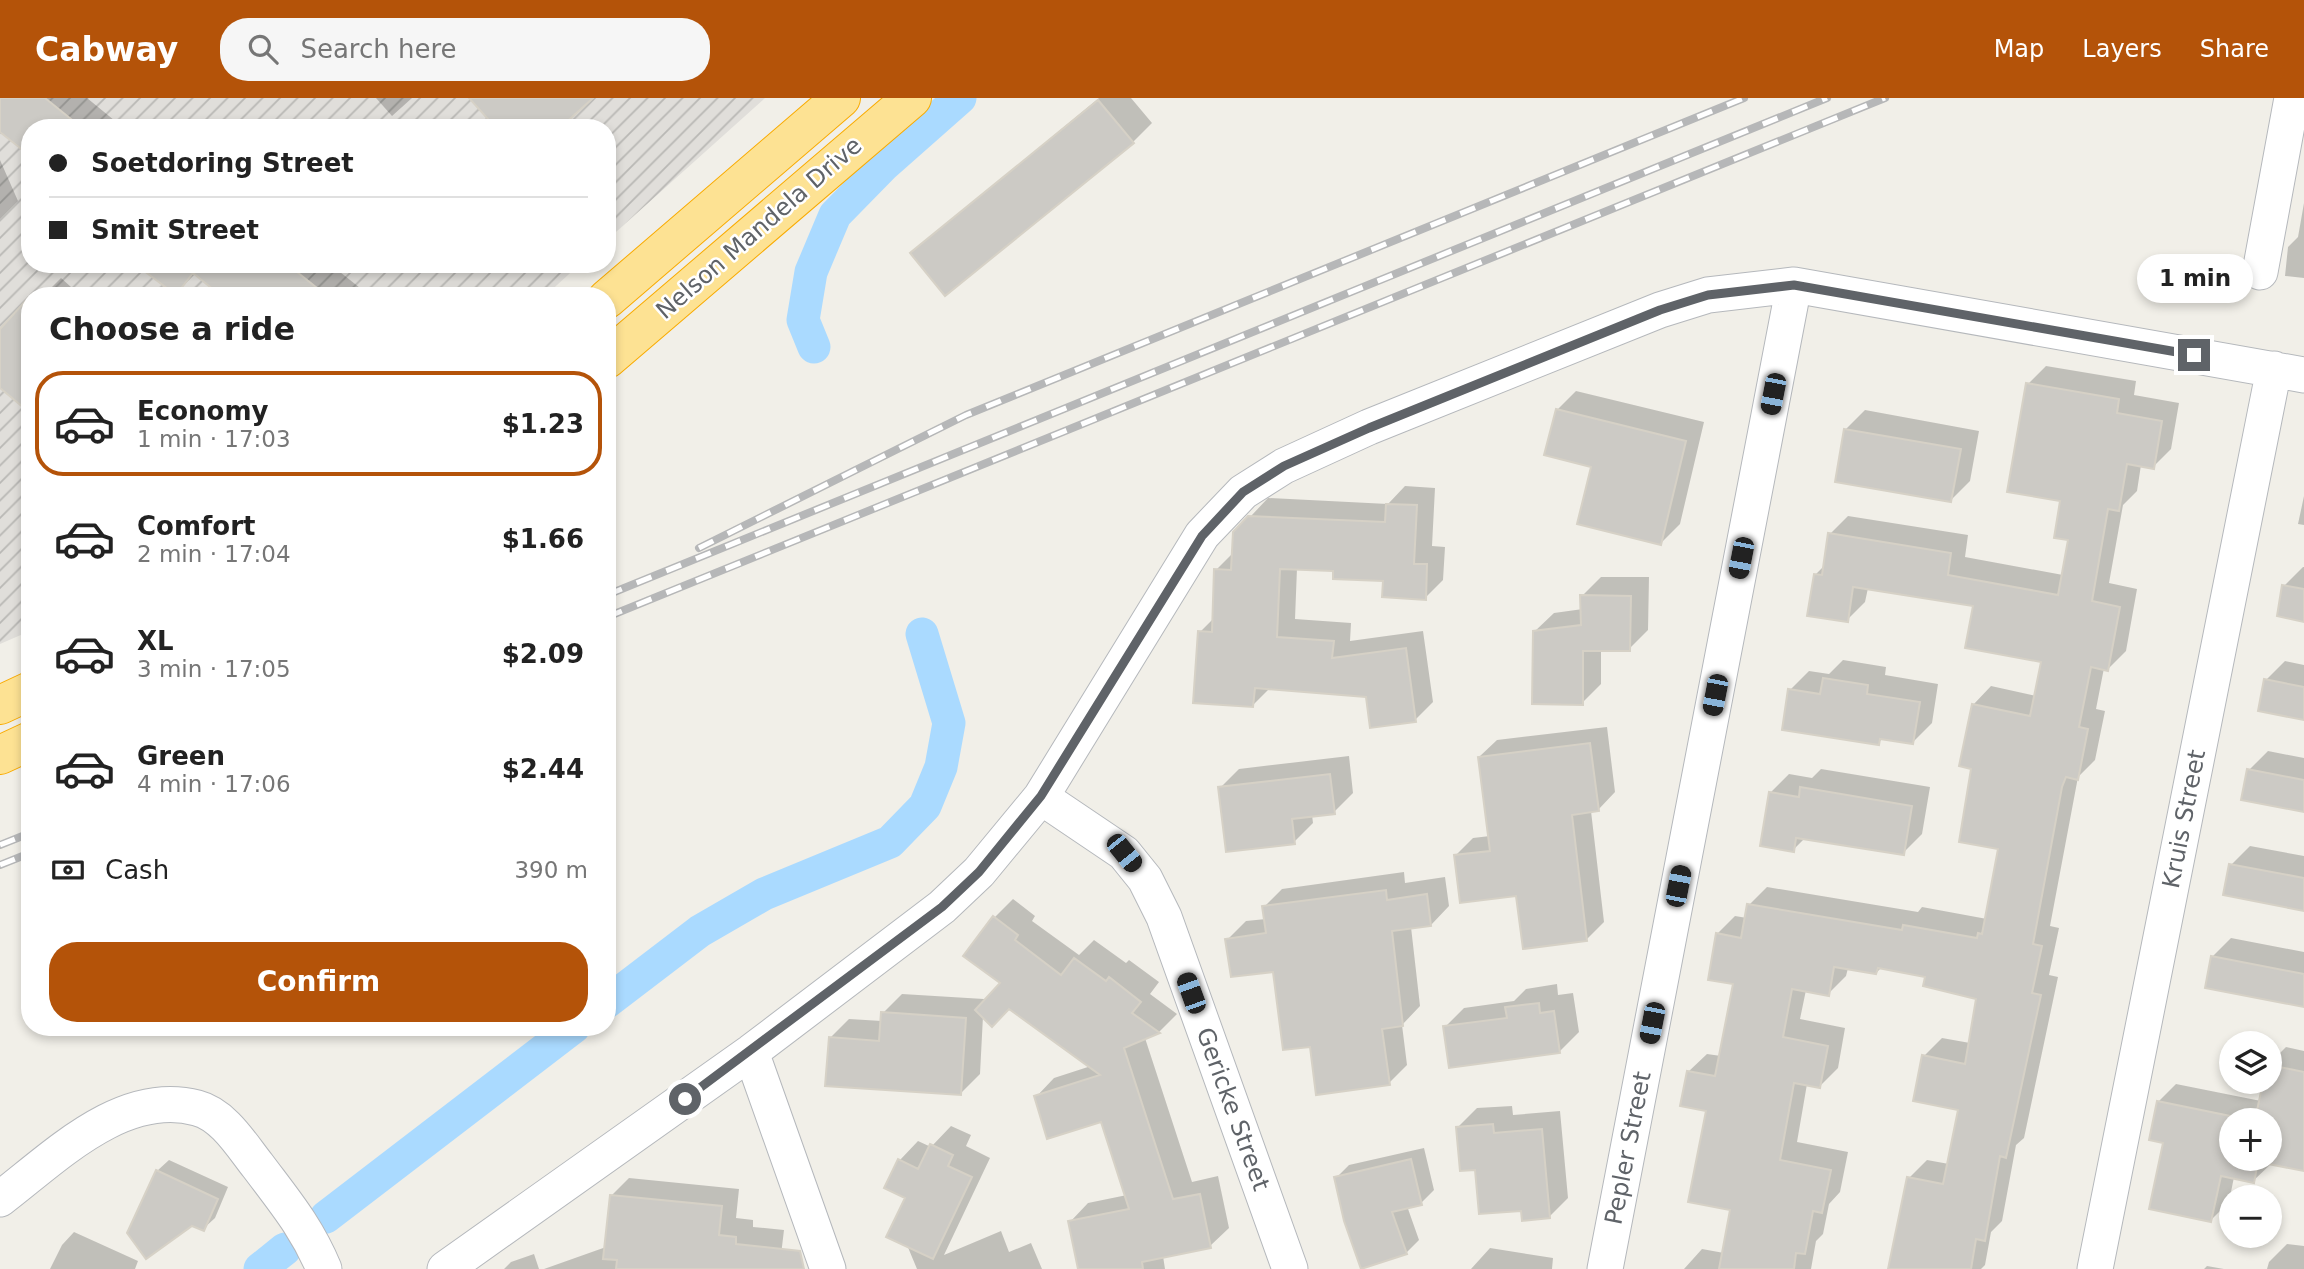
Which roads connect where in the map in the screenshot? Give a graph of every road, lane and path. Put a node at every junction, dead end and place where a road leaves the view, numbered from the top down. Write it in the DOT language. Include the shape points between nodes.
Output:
graph roads {
  1 [pos="841,98"];
  2 [pos="912,98"];
  3 [pos="2292,98"];
  4 [pos="2260,272"];
  5 [pos="1794,285"];
  6 [pos="616,291"];
  7 [pos="616,351"];
  8 [pos="2289,372"];
  9 [pos="21,695"];
  10 [pos="0,705"];
  11 [pos="21,745"];
  12 [pos="0,755"];
  13 [pos="1041,796"];
  14 [pos="751,1052"];
  15 [pos="0,1199"];
  16 [pos="324,1269"];
  17 [pos="445,1269"];
  18 [pos="828,1269"];
  19 [pos="1290,1269"];
  20 [pos="1605,1269"];
  21 [pos="2095,1269"];
  1 -- 6 [label="highway, Nelson Mandela Drive"];
  2 -- 7 [label="highway, Nelson Mandela Drive"];
  3 -- 4 [label="street"];
  5 -- 8 [label="street"];
  5 -- 13 [label="street" via="1708,295 1660,310 1369,428 1284,466 1243,492 1202,536"];
  5 -- 20 [label="street, Pepler Street"];
  8 -- 21 [label="street, Kruis Street"];
  9 -- 10 [label="highway"];
  11 -- 12 [label="highway"];
  13 -- 14 [label="street" via="979,872 942,907"];
  13 -- 19 [label="street, Gericke Street" via="1124,853 1146,879 1164,917"];
  14 -- 17 [label="street"];
  14 -- 18 [label="street"];
  15 -- 16 [label="street" via="91,1130 121,1115 157,1106 198,1108 230,1129 309,1232"];
}
